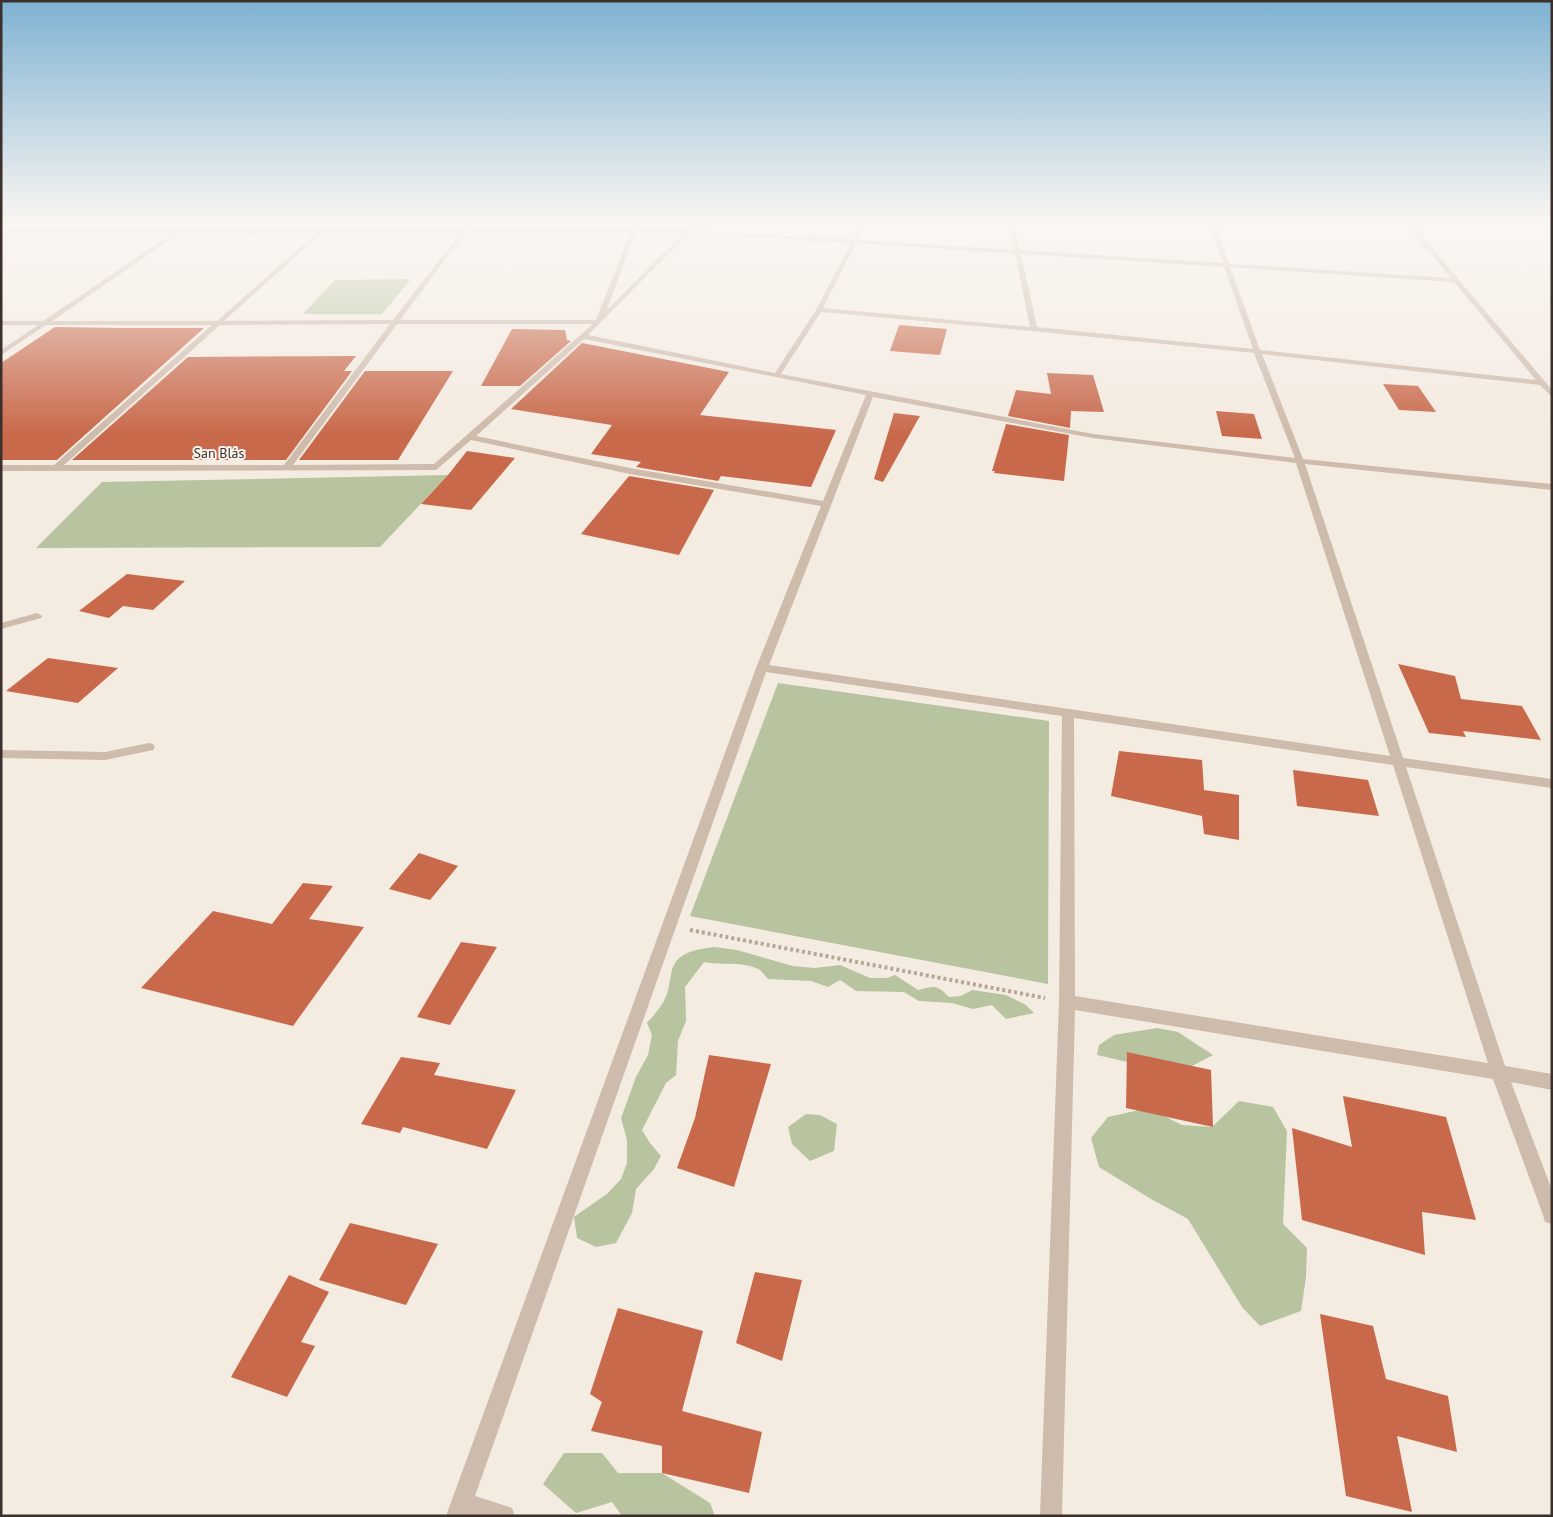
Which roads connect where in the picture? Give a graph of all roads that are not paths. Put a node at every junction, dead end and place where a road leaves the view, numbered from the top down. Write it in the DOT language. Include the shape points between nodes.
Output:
graph roads {
  1 [pos="88,294"];
  2 [pos="251,294"];
  3 [pos="416,294"];
  4 [pos="610,294"];
  5 [pos="627,294"];
  6 [pos="827,294"];
  7 [pos="1027,294"];
  8 [pos="1236,294"];
  9 [pos="1468,294"];
  10 [pos="819,310"];
  11 [pos="599,322"];
  12 [pos="1,323"];
  13 [pos="46,323"];
  14 [pos="219,323"];
  15 [pos="394,323"];
  16 [pos="1034,329"];
  17 [pos="581,336"];
  18 [pos="1257,351"];
  19 [pos="1,353"];
  20 [pos="777,375"];
  21 [pos="1542,383"];
  22 [pos="870,394"];
  23 [pos="1552,395"];
  24 [pos="468,437"];
  25 [pos="1300,461"];
  26 [pos="287,467"];
  27 [pos="1,468"];
  28 [pos="56,468"];
  29 [pos="1552,487"];
  30 [pos="827,504"];
  31 [pos="37,616"];
  32 [pos="1,626"];
  33 [pos="762,668"];
  34 [pos="1068,714"];
  35 [pos="149,747"];
  36 [pos="1,754"];
  37 [pos="1398,762"];
  38 [pos="1552,784"];
  39 [pos="1067,1002"];
  40 [pos="1499,1072"];
  41 [pos="1552,1082"];
  42 [pos="1552,1215"];
  43 [pos="460,1509"];
  44 [pos="504,1516"];
  45 [pos="1051,1516"];
  1 -- 13 [label="street"];
  2 -- 14 [label="street"];
  3 -- 15 [label="street"];
  4 -- 11 [label="street"];
  5 -- 11 [label="street"];
  6 -- 10 [label="street"];
  7 -- 16 [label="street"];
  8 -- 18 [label="street"];
  9 -- 21 [label="street"];
  10 -- 16 [label="street"];
  10 -- 20 [label="street"];
  11 -- 15 [label="street"];
  11 -- 17 [label="street"];
  12 -- 13 [label="street"];
  13 -- 14 [label="street"];
  13 -- 19 [label="street"];
  14 -- 15 [label="street"];
  14 -- 28 [label="street"];
  15 -- 26 [label="street"];
  16 -- 18 [label="street"];
  17 -- 20 [label="street"];
  17 -- 24 [label="street"];
  18 -- 21 [label="street"];
  18 -- 25 [label="street"];
  20 -- 22 [label="street"];
  21 -- 23 [label="street"];
  22 -- 25 [label="street" via="1094,436"];
  22 -- 30 [label="street"];
  24 -- 26 [label="street, San Blás" via="436,467"];
  24 -- 30 [label="street" via="630,471"];
  25 -- 29 [label="street"];
  25 -- 37 [label="street"];
  26 -- 28 [label="street, San Blás"];
  27 -- 28 [label="street, San Blás"];
  30 -- 33 [label="street"];
  31 -- 32 [label="street"];
  33 -- 34 [label="street"];
  33 -- 43 [label="street"];
  34 -- 37 [label="street"];
  34 -- 39 [label="street"];
  35 -- 36 [label="street" via="105,756"];
  37 -- 38 [label="street"];
  37 -- 40 [label="street"];
  39 -- 40 [label="street"];
  39 -- 45 [label="street"];
  40 -- 41 [label="street"];
  40 -- 42 [label="street"];
  43 -- 44 [label="street"];
}
